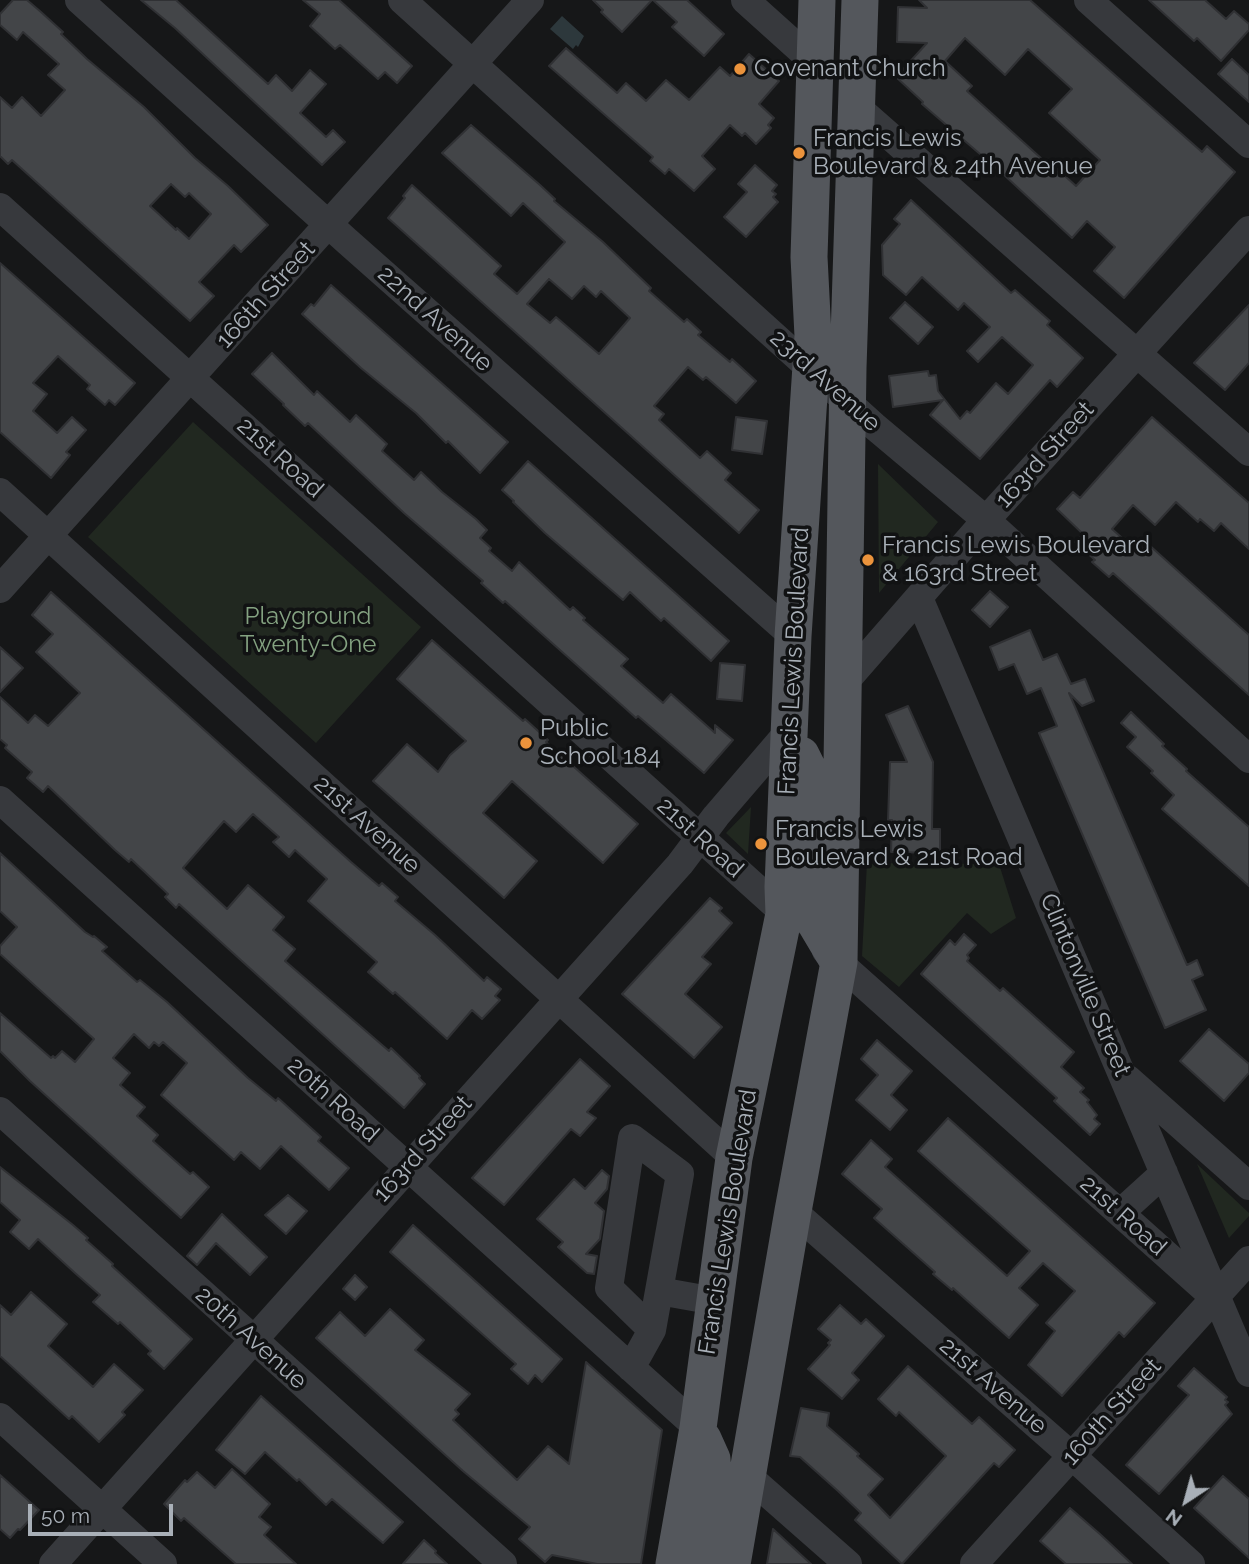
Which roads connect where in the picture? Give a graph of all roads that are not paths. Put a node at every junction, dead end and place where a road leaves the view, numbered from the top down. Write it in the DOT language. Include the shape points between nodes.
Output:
graph roads {
  1 [pos="79,0"];
  2 [pos="402,0"];
  3 [pos="530,0"];
  4 [pos="745,0"];
  5 [pos="817,0"];
  6 [pos="860,0"];
  7 [pos="1088,0"];
  8 [pos="815,63"];
  9 [pos="473,64"];
  10 [pos="858,108"];
  11 [pos="1249,144"];
  12 [pos="0,207"];
  13 [pos="329,225"];
  14 [pos="1249,230"];
  15 [pos="1138,353"];
  16 [pos="811,369"];
  17 [pos="191,378"];
  18 [pos="848,403"];
  19 [pos="1249,452"];
  20 [pos="0,492"];
  21 [pos="986,520"];
  22 [pos="49,535"];
  23 [pos="0,589"];
  24 [pos="919,598"];
  25 [pos="793,636"];
  26 [pos="844,683"];
  27 [pos="789,731"];
  28 [pos="1249,759"];
  29 [pos="0,800"];
  30 [pos="699,838"];
  31 [pos="784,914"];
  32 [pos="839,962"];
  33 [pos="557,999"];
  34 [pos="1123,1075"];
  35 [pos="0,1111"];
  36 [pos="734,1158"];
  37 [pos="408,1167"];
  38 [pos="1164,1174"];
  39 [pos="1249,1186"];
  40 [pos="793,1211"];
  41 [pos="1120,1213"];
  42 [pos="1249,1260"];
  43 [pos="659,1291"];
  44 [pos="1215,1298"];
  45 [pos="715,1301"];
  46 [pos="652,1330"];
  47 [pos="253,1339"];
  48 [pos="631,1368"];
  49 [pos="1249,1373"];
  50 [pos="0,1417"];
  51 [pos="698,1429"];
  52 [pos="1072,1455"];
  53 [pos="749,1477"];
  54 [pos="102,1509"];
  55 [pos="53,1564"];
  56 [pos="163,1564"];
  57 [pos="503,1564"];
  58 [pos="674,1564"];
  59 [pos="711,1564"];
  60 [pos="732,1564"];
  61 [pos="848,1564"];
  62 [pos="974,1564"];
  63 [pos="1191,1564"];
  1 -- 13 [label="street, 22nd Avenue"];
  2 -- 9 [label="street, 23rd Avenue"];
  3 -- 9 [label="street, 166th Street"];
  4 -- 8 [label="street"];
  5 -- 8 [label="main road, Francis Lewis Boulevard"];
  6 -- 10 [label="main road, Francis Lewis Boulevard"];
  7 -- 11 [label="street"];
  8 -- 16 [label="main road, Francis Lewis Boulevard"];
  9 -- 13 [label="street, 166th Street"];
  9 -- 16 [label="street, 23rd Avenue"];
  10 -- 15 [label="street"];
  10 -- 18 [label="main road, Francis Lewis Boulevard"];
  12 -- 17 [label="street, 21st Road"];
  13 -- 17 [label="street, 166th Street"];
  13 -- 25 [label="street, 22nd Avenue"];
  14 -- 15 [label="street, 163rd Street"];
  15 -- 19 [label="street"];
  15 -- 21 [label="street, 163rd Street"];
  16 -- 18 [label="street, 23rd Avenue"];
  16 -- 25 [label="main road, Francis Lewis Boulevard"];
  17 -- 22 [label="street, 166th Street"];
  17 -- 30 [label="street, 21st Road"];
  18 -- 21 [label="street, 23rd Avenue"];
  18 -- 26 [label="main road, Francis Lewis Boulevard"];
  20 -- 22 [label="street, 21st Avenue"];
  21 -- 24 [label="street, 163rd Street"];
  21 -- 28 [label="street, 23rd Avenue"];
  22 -- 23 [label="street, 166th Street"];
  22 -- 33 [label="street, 21st Avenue"];
  24 -- 26 [label="street, 163rd Street"];
  24 -- 34 [label="street, Clintonville Street"];
  25 -- 27 [label="main road, Francis Lewis Boulevard"];
  26 -- 32 [label="main road, Francis Lewis Boulevard"];
  27 -- 30 [label="street, 163rd Street"];
  27 -- 31 [label="main road, Francis Lewis Boulevard"];
  27 -- 32 [label="main road" via="807,767 814,828 813,919"];
  29 -- 37 [label="street, 20th Road"];
  30 -- 31 [label="street, 21st Road"];
  30 -- 33 [label="street, 163rd Street"];
  31 -- 32 [label="street, 21st Road"];
  31 -- 36 [label="main road, Francis Lewis Boulevard"];
  32 -- 40 [label="main road, Francis Lewis Boulevard"];
  32 -- 41 [label="street, 21st Road"];
  33 -- 36 [label="street, 21st Avenue"];
  33 -- 37 [label="street, 163rd Street"];
  34 -- 38 [label="street, Clintonville Street"];
  34 -- 39 [label="street"];
  35 -- 47 [label="street, 20th Avenue"];
  36 -- 45 [label="main road, Francis Lewis Boulevard"];
  37 -- 47 [label="street, 163rd Street"];
  37 -- 48 [label="street, 20th Road"];
  38 -- 41 [label="street"];
  38 -- 44 [label="street, Clintonville Street"];
  40 -- 52 [label="street, 21st Avenue"];
  40 -- 53 [label="main road, Francis Lewis Boulevard"];
  41 -- 44 [label="street, 21st Road"];
  42 -- 44 [label="street, 160th Street"];
  43 -- 45 [label="street"];
  43 -- 46 [label="street"];
  43 -- 46 [label="street" via="680,1174 632,1138 610,1288"];
  44 -- 49 [label="street, Clintonville Street"];
  44 -- 52 [label="street, 160th Street"];
  45 -- 51 [label="main road, Francis Lewis Boulevard"];
  46 -- 48 [label="street"];
  47 -- 54 [label="street, 163rd Street"];
  47 -- 57 [label="street, 20th Avenue"];
  48 -- 51 [label="street, 20th Road"];
  50 -- 54 [label="street"];
  51 -- 58 [label="main road, Francis Lewis Boulevard"];
  51 -- 59 [label="main road" via="712,1459 716,1518"];
  52 -- 62 [label="street, 160th Street"];
  52 -- 63 [label="street, 21st Avenue"];
  53 -- 60 [label="main road, Francis Lewis Boulevard"];
  53 -- 61 [label="street"];
  54 -- 55 [label="street, 163rd Street"];
  54 -- 56 [label="street"];
}
